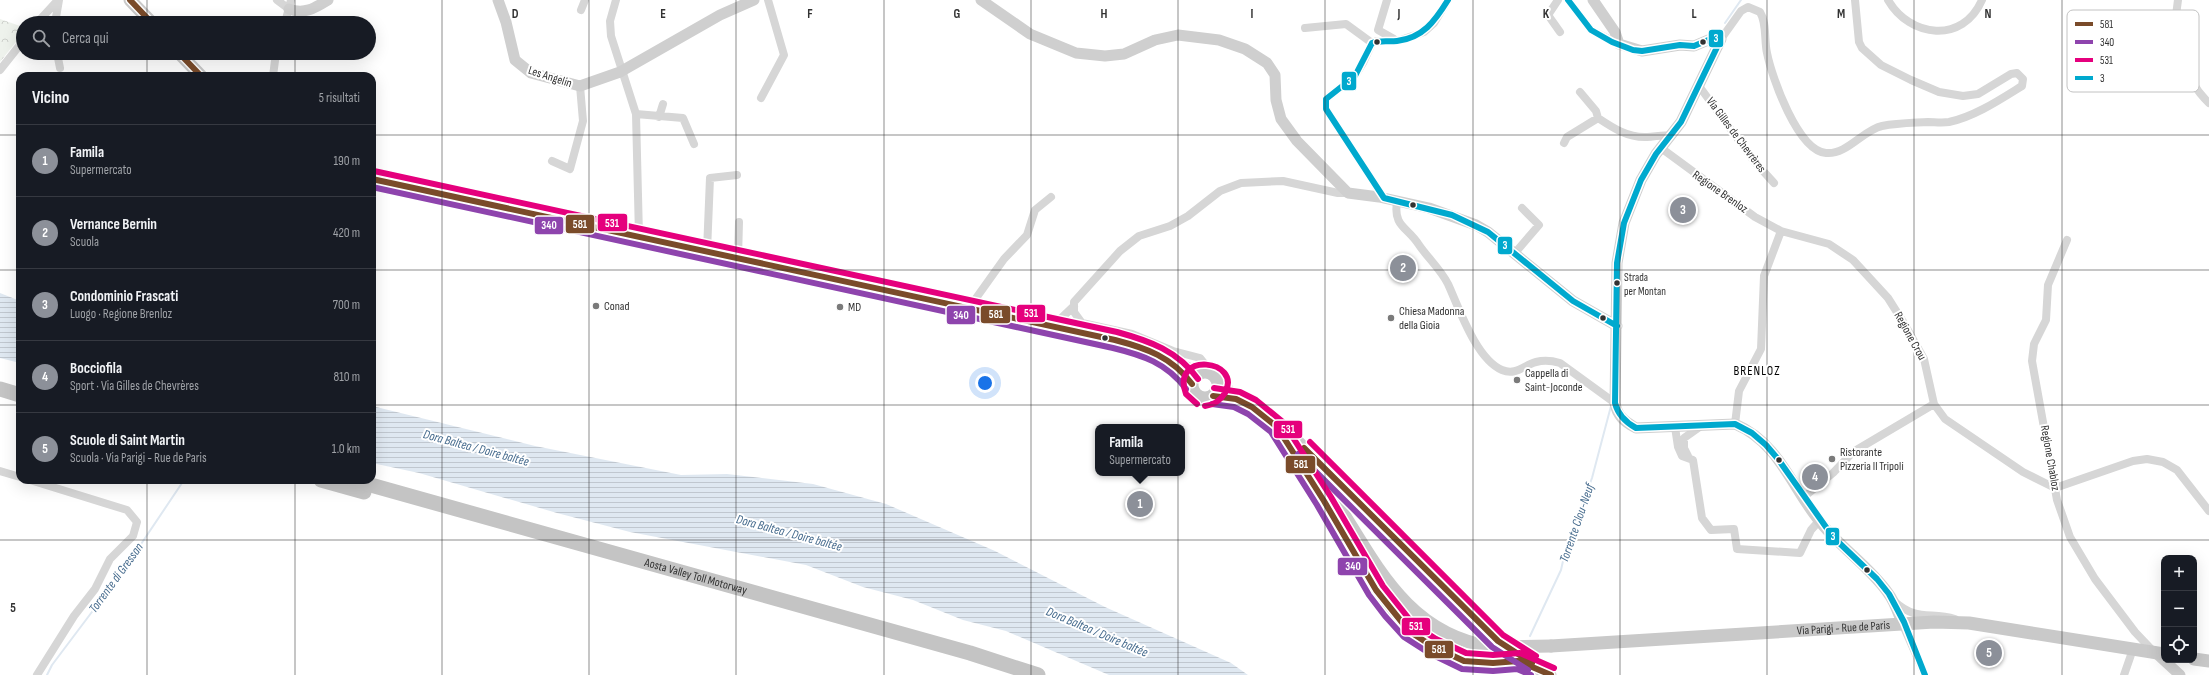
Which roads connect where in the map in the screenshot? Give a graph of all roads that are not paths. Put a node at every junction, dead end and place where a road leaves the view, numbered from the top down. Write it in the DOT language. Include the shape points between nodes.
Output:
graph roads {
  1 [pos="58,0"];
  2 [pos="130,0"];
  3 [pos="277,0"];
  4 [pos="328,0"];
  5 [pos="498,0"];
  6 [pos="585,0"];
  7 [pos="616,0"];
  8 [pos="754,0"];
  9 [pos="768,0"];
  10 [pos="981,0"];
  11 [pos="1387,0"];
  12 [pos="1448,0"];
  13 [pos="1558,0"];
  14 [pos="1568,0"];
  15 [pos="1593,0"];
  16 [pos="1855,0"];
  17 [pos="1888,0"];
  18 [pos="1982,0"];
  19 [pos="2178,0"];
  20 [pos="290,4"];
  21 [pos="581,10"];
  22 [pos="2176,10"];
  23 [pos="43,16"];
  24 [pos="56,16"];
  25 [pos="145,16"];
  26 [pos="287,16"];
  27 [pos="1305,28"];
  28 [pos="1560,32"];
  29 [pos="1721,39"];
  30 [pos="1398,41"];
  31 [pos="1372,43"];
  32 [pos="1619,44"];
  33 [pos="16,50"];
  34 [pos="58,60"];
  35 [pos="186,60"];
  36 [pos="275,60"];
  37 [pos="60,68"];
  38 [pos="623,69"];
  39 [pos="0,70"];
  40 [pos="197,72"];
  41 [pos="273,72"];
  42 [pos="580,86"];
  43 [pos="1699,86"];
  44 [pos="1580,92"];
  45 [pos="2197,92"];
  46 [pos="761,98"];
  47 [pos="2209,103"];
  48 [pos="663,104"];
  49 [pos="636,114"];
  50 [pos="659,117"];
  51 [pos="1598,118"];
  52 [pos="1669,136"];
  53 [pos="1564,143"];
  54 [pos="694,144"];
  55 [pos="1661,148"];
  56 [pos="552,161"];
  57 [pos="736,175"];
  58 [pos="376,180"];
  59 [pos="1774,183"];
  60 [pos="1348,193"];
  61 [pos="1051,197"];
  62 [pos="1384,198"];
  63 [pos="1397,202"];
  64 [pos="1522,208"];
  65 [pos="739,222"];
  66 [pos="1781,231"];
  67 [pos="639,236"];
  68 [pos="2066,240"];
  69 [pos="707,251"];
  70 [pos="1514,254"];
  71 [pos="738,258"];
  72 [pos="1074,306"];
  73 [pos="969,308"];
  74 [pos="1615,325"];
  75 [pos="1053,326"];
  76 [pos="1175,363"];
  77 [pos="1203,372"];
  78 [pos="0,380"];
  79 [pos="1218,380"];
  80 [pos="1192,384"];
  81 [pos="16,385"];
  82 [pos="0,389"];
  83 [pos="16,394"];
  84 [pos="1213,396"];
  85 [pos="1236,399"];
  86 [pos="1615,403"];
  87 [pos="1934,404"];
  88 [pos="1274,424"];
  89 [pos="1735,424"];
  90 [pos="1702,425"];
  91 [pos="1675,427"];
  92 [pos="1693,460"];
  93 [pos="0,470"];
  94 [pos="16,476"];
  95 [pos="43,484"];
  96 [pos="335,484"];
  97 [pos="367,484"];
  98 [pos="2055,488"];
  99 [pos="1804,497"];
  100 [pos="2209,511"];
  101 [pos="1819,521"];
  102 [pos="1894,601"];
  103 [pos="1902,623"];
  104 [pos="1969,624"];
  105 [pos="2133,649"];
  106 [pos="2159,653"];
  107 [pos="1508,656"];
  108 [pos="2197,659"];
  109 [pos="1526,660"];
  110 [pos="2209,661"];
  111 [pos="1547,673"];
  112 [pos="37,675"];
  113 [pos="1006,675"];
  114 [pos="1038,675"];
  115 [pos="1925,675"];
  116 [pos="2124,675"];
  117 [pos="2180,675"];
  1 -- 23 [label="street"];
  1 -- 24 [label="street"];
  2 -- 25 [label="main road"];
  3 -- 20 [label="street"];
  4 -- 20 [label="street" via="314,9 303,12"];
  5 -- 42 [label="street, Les Angelin" via="515,60 531,73"];
  6 -- 21 [label="street"];
  7 -- 38 [label="street" via="610,21 611,36"];
  8 -- 38 [label="street" via="720,15"];
  9 -- 46 [label="street" via="784,55"];
  10 -- 60 [label="street" via="1030,34 1076,53 1105,56 1124,54 1155,40 1178,35 1212,38 1245,49 1273,70 1281,119 1297,141"];
  11 -- 30 [label="street" via="1378,30"];
  12 -- 30 [label="street" via="1432,27"];
  13 -- 28 [label="street" via="1548,15"];
  14 -- 32 [label="street" via="1591,30"];
  15 -- 32 [label="street" via="1615,32"];
  16 -- 29 [label="street" via="1859,42 1867,54 1881,65 1939,92 1963,96 1978,94 2011,74 2017,73 2023,79 2022,86 1988,107 1949,122 1900,123 1878,127 1838,152 1826,153 1812,149 1802,138 1773,78 1760,12 1748,7 1741,11"];
  17 -- 18 [label="street" via="1893,9 1913,24 1937,31 1947,31 1965,22 1978,9"];
  19 -- 22 [label="street"];
  20 -- 26 [label="street"];
  27 -- 31 [label="street" via="1346,24"];
  29 -- 32 [label="street" via="1713,38 1694,46 1672,46 1642,52"];
  29 -- 43 [label="street, Via Gilles de Chevrères"];
  30 -- 31 [label="street"];
  31 -- 62 [label="street" via="1355,76 1326,99 1325,104"];
  33 -- 39 [label="street"];
  34 -- 37 [label="street"];
  35 -- 40 [label="main road"];
  36 -- 41 [label="street"];
  38 -- 42 [label="street" via="588,85"];
  38 -- 49 [label="street"];
  42 -- 56 [label="street" via="583,122 570,169"];
  43 -- 52 [label="street, Via Gilles de Chevrères"];
  43 -- 59 [label="street, Via Gilles de Chevrères"];
  44 -- 51 [label="street" via="1596,111"];
  45 -- 47 [label="street"];
  48 -- 50 [label="street"];
  49 -- 50 [label="street"];
  49 -- 67 [label="street"];
  50 -- 54 [label="street" via="683,118"];
  51 -- 52 [label="street" via="1627,135"];
  51 -- 53 [label="street" via="1567,137"];
  52 -- 55 [label="street, Via Gilles de Chevrères"];
  55 -- 66 [label="street, Regione Brenloz" via="1755,216"];
  55 -- 74 [label="street, Via Gilles de Chevrères" via="1641,180 1624,223 1617,263"];
  57 -- 69 [label="street" via="710,178"];
  58 -- 67 [label="main road"];
  60 -- 62 [label="street"];
  60 -- 72 [label="street" via="1283,181 1241,183 1220,191 1188,216 1170,226 1139,236 1120,251 1078,296"];
  61 -- 73 [label="street" via="1034,210 1027,235 1004,259"];
  62 -- 63 [label="street"];
  63 -- 70 [label="street" via="1429,208 1476,225"];
  63 -- 86 [label="street" via="1395,214 1401,226 1414,238 1444,278 1479,347 1494,366 1504,371 1516,372 1536,362 1554,361"];
  64 -- 70 [label="street" via="1539,225"];
  65 -- 71 [label="street"];
  66 -- 87 [label="street, Regione Crou" via="1838,248 1853,260 1888,298 1924,359"];
  66 -- 89 [label="street" via="1764,276 1761,349 1739,392"];
  67 -- 69 [label="main road"];
  68 -- 98 [label="street, Regione Chabloz" via="2048,285 2046,320 2032,352"];
  69 -- 71 [label="main road"];
  70 -- 74 [label="street" via="1573,301"];
  71 -- 73 [label="main road"];
  72 -- 75 [label="street"];
  72 -- 77 [label="street" via="1077,318 1082,322 1132,334 1173,351 1200,358 1204,363"];
  73 -- 75 [label="main road"];
  74 -- 86 [label="street, Via Gilles de Chevrères"];
  75 -- 76 [label="main road" via="1128,343"];
  76 -- 77 [label="main road"];
  76 -- 80 [label="main road"];
  77 -- 79 [label="main road" via="1214,374"];
  77 -- 80 [label="main road" via="1194,377"];
  78 -- 81 [label="highway"];
  79 -- 84 [label="main road" via="1218,390"];
  79 -- 85 [label="main road"];
  80 -- 84 [label="main road" via="1198,396"];
  82 -- 83 [label="highway"];
  84 -- 85 [label="main road"];
  85 -- 88 [label="main road"];
  86 -- 91 [label="street, Via Gilles de Chevrères" via="1618,415 1636,428"];
  87 -- 98 [label="street, Regione Crou" via="1945,419 1988,449 2038,481"];
  87 -- 99 [label="street" via="1853,452"];
  88 -- 103 [label="main road, Via Parigi - Rue de Paris, bridge" via="1316,472 1388,583 1408,606 1430,624 1451,636 1492,647 1551,646"];
  88 -- 107 [label="main road" via="1310,453 1498,641"];
  88 -- 107 [label="main road" via="1376,590 1409,631 1432,646 1464,661 1479,663"];
  89 -- 90 [label="street, Via Gilles de Chevrères"];
  89 -- 99 [label="street" via="1759,439 1790,475"];
  90 -- 91 [label="street, Via Gilles de Chevrères"];
  90 -- 92 [label="street" via="1684,438 1686,454"];
  91 -- 92 [label="street" via="1682,456"];
  92 -- 101 [label="street" via="1702,518 1711,530 1734,529 1737,549 1800,553 1811,530"];
  93 -- 94 [label="street"];
  95 -- 112 [label="street" via="127,510 137,522 133,536 110,559 95,589 74,616"];
  96 -- 113 [label="highway, Aosta Valley Toll Motorway"];
  97 -- 114 [label="highway, Aosta Valley Toll Motorway" via="970,653"];
  98 -- 100 [label="street" via="2133,461 2147,459 2164,462 2177,470"];
  98 -- 106 [label="street, Regione Chabloz" via="2070,537 2084,562 2135,632"];
  99 -- 101 [label="street"];
  101 -- 102 [label="street" via="1883,586"];
  102 -- 103 [label="street"];
  102 -- 104 [label="street" via="1904,610 1919,615 1942,615"];
  103 -- 104 [label="main road, Via Parigi - Rue de Paris"];
  103 -- 115 [label="street"];
  104 -- 105 [label="main road, Via Parigi - Rue de Paris"];
  105 -- 106 [label="main road, Via Parigi - Rue de Paris"];
  105 -- 116 [label="street"];
  106 -- 117 [label="street"];
  107 -- 109 [label="main road"];
  107 -- 111 [label="main road"];
  108 -- 110 [label="main road"];
  109 -- 111 [label="street"];
}
